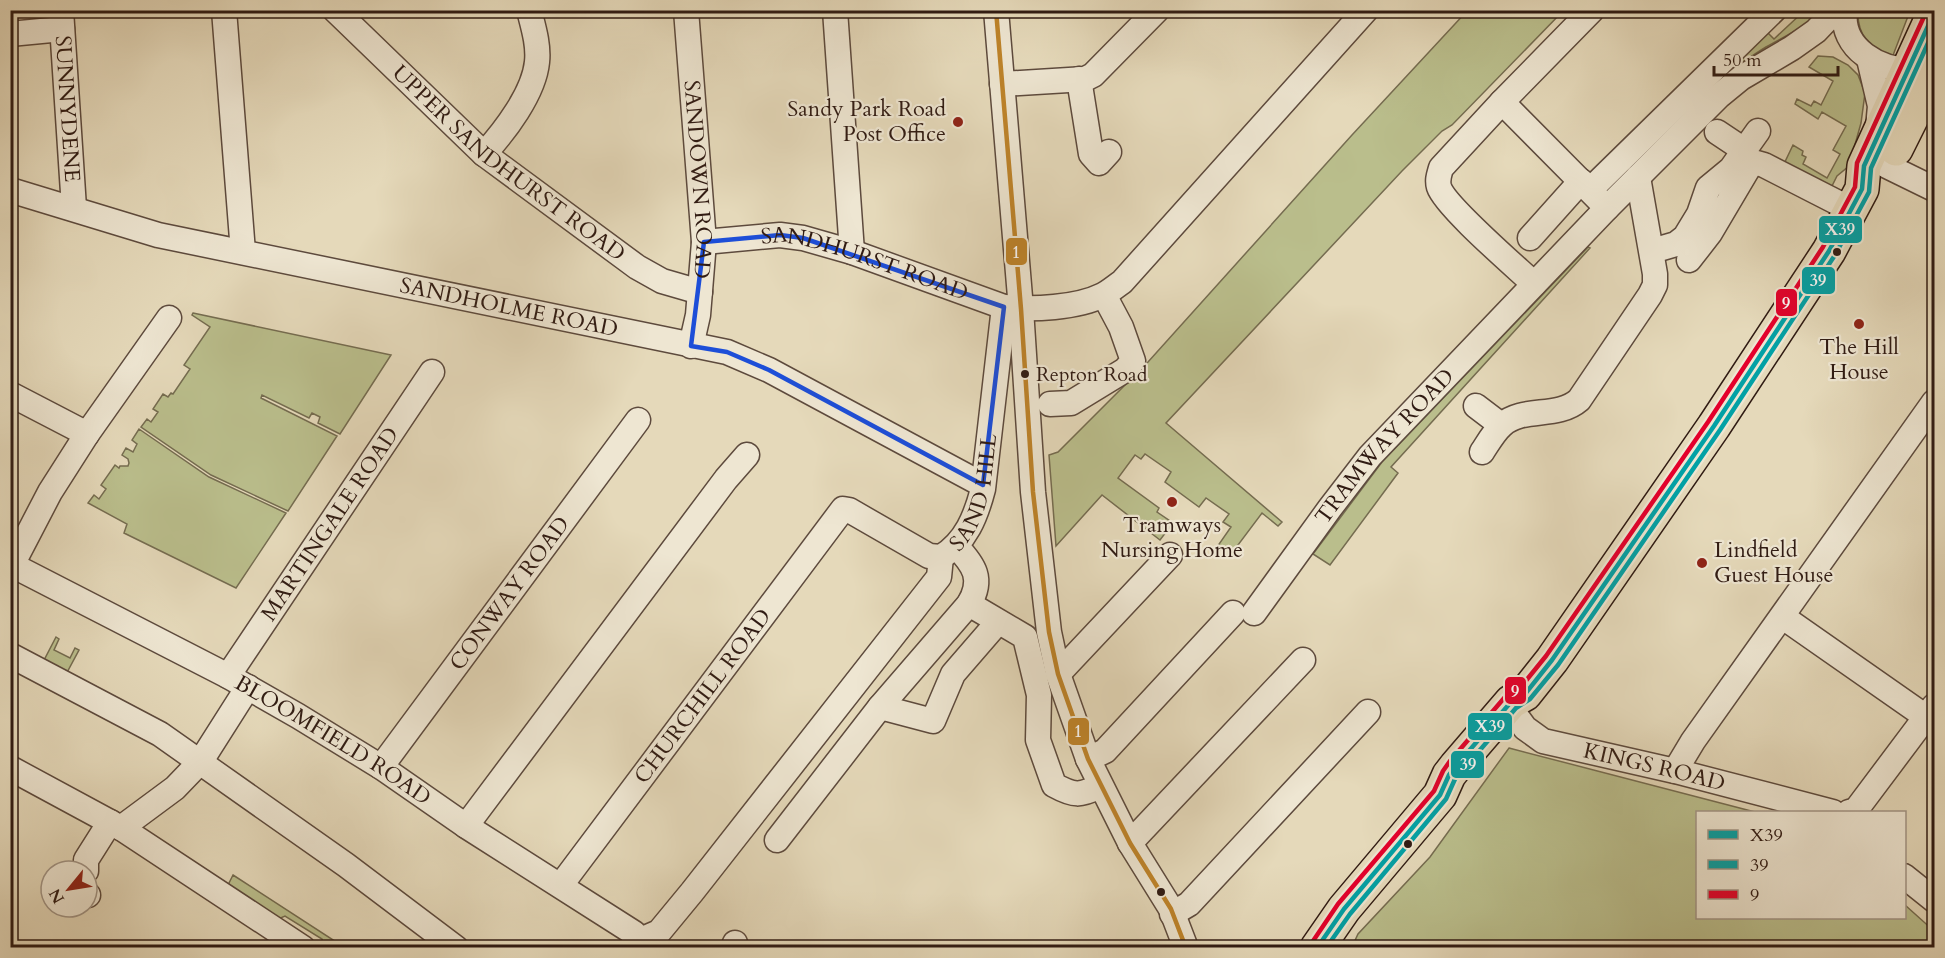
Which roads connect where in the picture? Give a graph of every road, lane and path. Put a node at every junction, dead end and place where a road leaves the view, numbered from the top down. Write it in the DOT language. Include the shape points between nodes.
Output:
graph roads {
  1 [pos="224,10"];
  2 [pos="335,10"];
  3 [pos="529,10"];
  4 [pos="686,10"];
  5 [pos="835,10"];
  6 [pos="996,10"];
  7 [pos="1157,10"];
  8 [pos="1366,10"];
  9 [pos="1592,10"];
  10 [pos="1774,10"];
  11 [pos="1836,10"];
  12 [pos="1845,10"];
  13 [pos="1935,13"];
  14 [pos="61,20"];
  15 [pos="10,34"];
  16 [pos="1792,48"];
  17 [pos="1862,53"];
  18 [pos="1926,65"];
  19 [pos="1078,79"];
  20 [pos="1002,84"];
  21 [pos="1502,102"];
  22 [pos="1717,132"];
  23 [pos="1748,150"];
  24 [pos="1109,152"];
  25 [pos="1882,152"];
  26 [pos="484,154"];
  27 [pos="1638,177"];
  28 [pos="1585,185"];
  29 [pos="1935,189"];
  30 [pos="10,190"];
  31 [pos="1857,199"];
  32 [pos="74,208"];
  33 [pos="1607,208"];
  34 [pos="1530,238"];
  35 [pos="704,242"];
  36 [pos="1652,250"];
  37 [pos="243,252"];
  38 [pos="852,252"];
  39 [pos="1534,284"];
  40 [pos="700,292"];
  41 [pos="1104,295"];
  42 [pos="1013,308"];
  43 [pos="169,318"];
  44 [pos="691,346"];
  45 [pos="432,372"];
  46 [pos="10,394"];
  47 [pos="1935,402"];
  48 [pos="1050,405"];
  49 [pos="1476,406"];
  50 [pos="638,420"];
  51 [pos="1501,425"];
  52 [pos="87,434"];
  53 [pos="1482,452"];
  54 [pos="747,455"];
  55 [pos="983,485"];
  56 [pos="843,509"];
  57 [pos="949,551"];
  58 [pos="1170,555"];
  59 [pos="11,564"];
  60 [pos="969,604"];
  61 [pos="1783,617"];
  62 [pos="998,622"];
  63 [pos="10,655"];
  64 [pos="1303,660"];
  65 [pos="1058,675"];
  66 [pos="238,681"];
  67 [pos="880,707"];
  68 [pos="1505,708"];
  69 [pos="1930,711"];
  70 [pos="1368,712"];
  71 [pos="1088,759"];
  72 [pos="201,761"];
  73 [pos="381,767"];
  74 [pos="10,768"];
  75 [pos="1670,770"];
  76 [pos="1100,786"];
  77 [pos="1825,811"];
  78 [pos="1854,811"];
  79 [pos="111,822"];
  80 [pos="466,826"];
  81 [pos="777,840"];
  82 [pos="1130,843"];
  83 [pos="87,859"];
  84 [pos="1906,877"];
  85 [pos="561,885"];
  86 [pos="1934,898"];
  87 [pos="1344,909"];
  88 [pos="1172,914"];
  89 [pos="633,945"];
  90 [pos="303,948"];
  91 [pos="456,948"];
  92 [pos="1186,948"];
  93 [pos="1301,948"];
  94 [pos="1317,948"];
  95 [pos="1332,948"];
  1 -- 37 [label="street"];
  2 -- 26 [label="street, UPPER SANDHURST ROAD"];
  3 -- 26 [label="street" via="538,60 534,77 518,110"];
  4 -- 35 [label="street, SANDOWN ROAD"];
  5 -- 38 [label="street"];
  6 -- 20 [label="street"];
  7 -- 19 [label="street" via="1093,75"];
  8 -- 41 [label="street" via="1122,282"];
  9 -- 21 [label="street"];
  10 -- 28 [label="street"];
  11 -- 16 [label="street, TRAMWAY ROAD"];
  12 -- 17 [label="street" via="1845,28"];
  13 -- 18 [label="highway"];
  14 -- 15 [label="street"];
  14 -- 32 [label="street, SUNNYDENE"];
  16 -- 17 [label="street, TRAMWAY ROAD" via="1829,43"];
  16 -- 27 [label="street, TRAMWAY ROAD" via="1762,64 1719,96"];
  17 -- 18 [label="street, TRAMWAY ROAD"];
  17 -- 25 [label="street" via="1880,106"];
  18 -- 25 [label="highway"];
  19 -- 20 [label="street"];
  19 -- 24 [label="street" via="1091,154 1099,163"];
  20 -- 42 [label="street"];
  21 -- 28 [label="street"];
  21 -- 39 [label="street" via="1441,168 1439,186 1451,204"];
  22 -- 23 [label="street"];
  23 -- 31 [label="street" via="1764,165"];
  23 -- 36 [label="street" via="1708,188 1690,248 1676,244"];
  25 -- 29 [label="street"];
  25 -- 31 [label="highway" via="1864,166"];
  26 -- 40 [label="street, UPPER SANDHURST ROAD" via="637,267 662,281"];
  27 -- 33 [label="street, TRAMWAY ROAD"];
  27 -- 36 [label="street"];
  28 -- 33 [label="street"];
  28 -- 34 [label="street"];
  30 -- 32 [label="street, SANDHOLME ROAD"];
  31 -- 68 [label="highway" via="1829,250 1714,426 1564,643"];
  32 -- 37 [label="street, SANDHOLME ROAD" via="158,235"];
  33 -- 39 [label="street, TRAMWAY ROAD"];
  35 -- 38 [label="street, SANDHURST ROAD" via="780,235"];
  35 -- 40 [label="street, SANDOWN ROAD"];
  36 -- 51 [label="street" via="1655,285 1579,400 1562,410 1513,418"];
  37 -- 44 [label="street, SANDHOLME ROAD"];
  38 -- 42 [label="street, SANDHURST ROAD"];
  39 -- 71 [label="street, TRAMWAY ROAD" via="1370,456 1244,613 1105,751"];
  40 -- 44 [label="street, SANDOWN ROAD"];
  41 -- 42 [label="street" via="1077,303"];
  41 -- 48 [label="street" via="1133,361 1071,403"];
  42 -- 55 [label="street, SAND HILL"];
  42 -- 65 [label="street" via="1041,569"];
  43 -- 52 [label="street"];
  44 -- 55 [label="street, SANDHOLME ROAD" via="727,352 769,370"];
  45 -- 66 [label="street, MARTINGALE ROAD"];
  46 -- 52 [label="street"];
  47 -- 61 [label="street"];
  49 -- 51 [label="street"];
  50 -- 73 [label="street, CONWAY ROAD"];
  51 -- 53 [label="street"];
  52 -- 59 [label="street"];
  54 -- 80 [label="street"];
  55 -- 57 [label="street, SAND HILL" via="977,513"];
  56 -- 57 [label="street, SAND HILL" via="929,556"];
  56 -- 85 [label="street, CHURCHILL ROAD"];
  57 -- 60 [label="street" via="974,567 976,592"];
  57 -- 89 [label="street" via="939,577 686,899 659,932"];
  58 -- 65 [label="street"];
  59 -- 66 [label="street, BLOOMFIELD ROAD"];
  60 -- 62 [label="street"];
  60 -- 67 [label="street"];
  61 -- 69 [label="street"];
  61 -- 75 [label="street"];
  62 -- 67 [label="street" via="953,674 933,721"];
  62 -- 76 [label="street" via="1025,637 1039,695 1038,740 1054,785 1068,793 1084,794"];
  63 -- 72 [label="street" via="160,734"];
  64 -- 82 [label="street"];
  65 -- 71 [label="street"];
  66 -- 72 [label="street, MARTINGALE ROAD"];
  66 -- 73 [label="street, BLOOMFIELD ROAD"];
  67 -- 81 [label="street"];
  68 -- 75 [label="street, KINGS ROAD" via="1543,741"];
  68 -- 87 [label="highway" via="1449,775 1440,795"];
  69 -- 78 [label="street"];
  70 -- 88 [label="street" via="1189,904"];
  71 -- 76 [label="street"];
  72 -- 79 [label="street, MARTINGALE ROAD" via="175,789"];
  72 -- 91 [label="street"];
  73 -- 80 [label="street, BLOOMFIELD ROAD"];
  74 -- 79 [label="street"];
  75 -- 77 [label="street, KINGS ROAD"];
  76 -- 82 [label="street"];
  79 -- 83 [label="street"];
  79 -- 90 [label="street"];
  80 -- 85 [label="street, BLOOMFIELD ROAD"];
  82 -- 88 [label="street"];
  84 -- 86 [label="street"];
  85 -- 89 [label="street, BLOOMFIELD ROAD" via="634,933"];
  87 -- 93 [label="highway"];
  87 -- 94 [label="highway"];
  87 -- 95 [label="street"];
  88 -- 92 [label="street"];
}
